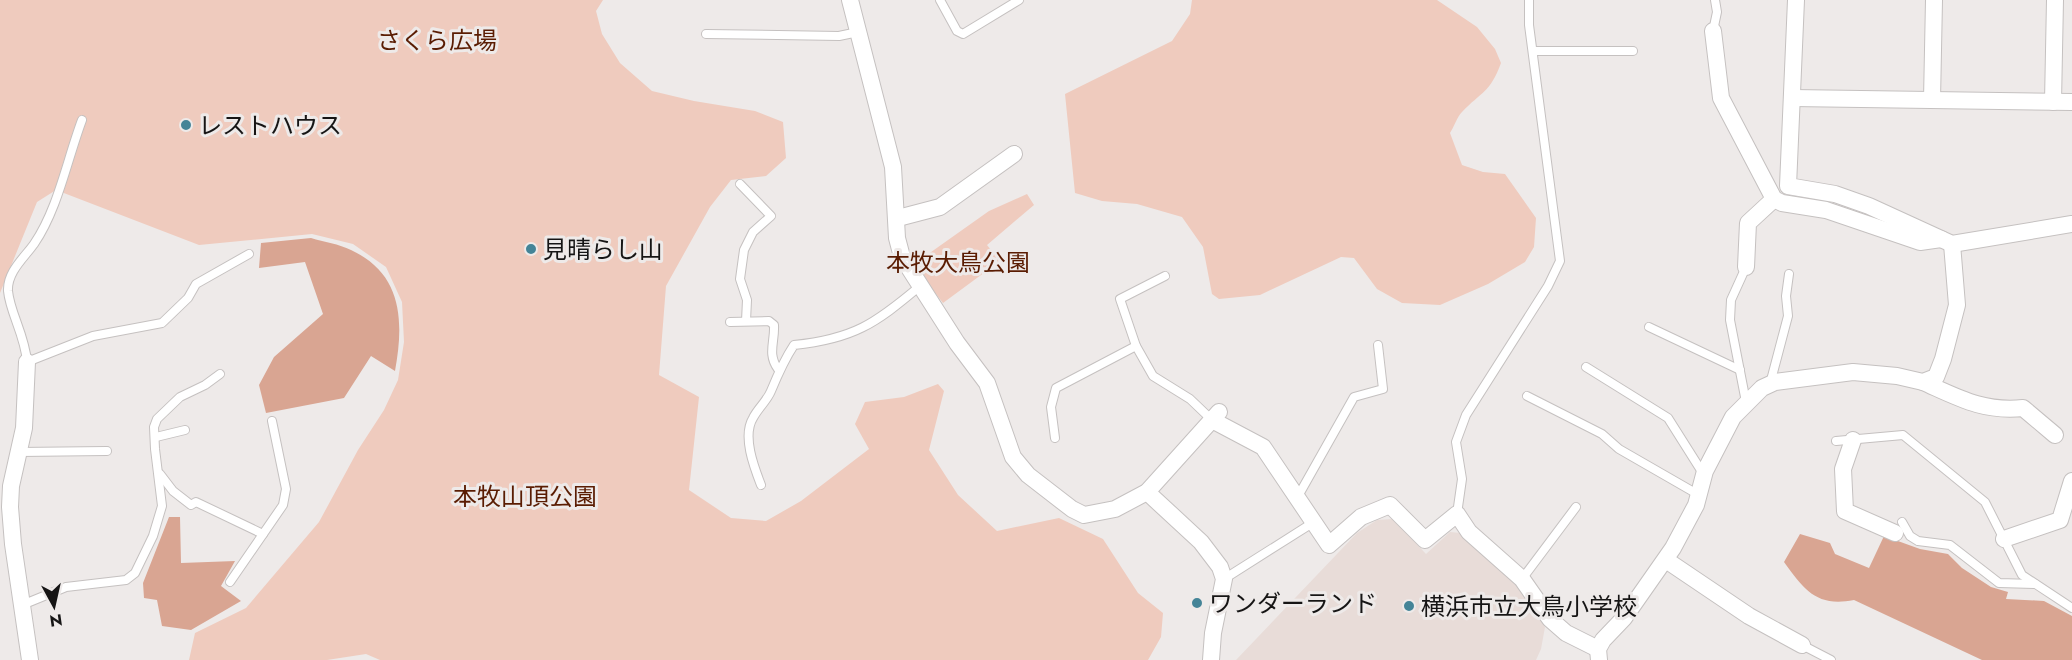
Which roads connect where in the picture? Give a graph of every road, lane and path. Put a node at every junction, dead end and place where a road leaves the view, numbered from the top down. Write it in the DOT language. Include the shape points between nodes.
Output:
graph roads {
  1 [pos="850,0"];
  2 [pos="940,0"];
  3 [pos="1019,0"];
  4 [pos="1529,0"];
  5 [pos="1715,0"];
  6 [pos="1796,0"];
  7 [pos="1934,0"];
  8 [pos="2055,0"];
  9 [pos="1713,31"];
  10 [pos="858,33"];
  11 [pos="706,34"];
  12 [pos="1533,51"];
  13 [pos="1633,51"];
  14 [pos="1792,98"];
  15 [pos="1932,100"];
  16 [pos="2053,102"];
  17 [pos="2072,102"];
  18 [pos="82,120"];
  19 [pos="1014,154"];
  20 [pos="740,184"];
  21 [pos="1774,199"];
  22 [pos="898,218"];
  23 [pos="2072,224"];
  24 [pos="1946,242"];
  25 [pos="249,254"];
  26 [pos="1746,267"];
  27 [pos="1789,274"];
  28 [pos="1165,276"];
  29 [pos="920,286"];
  30 [pos="747,321"];
  31 [pos="730,322"];
  32 [pos="1649,327"];
  33 [pos="1378,345"];
  34 [pos="1136,346"];
  35 [pos="27,362"];
  36 [pos="1586,368"];
  37 [pos="778,369"];
  38 [pos="1740,370"];
  39 [pos="220,374"];
  40 [pos="1923,382"];
  41 [pos="1770,384"];
  42 [pos="1527,396"];
  43 [pos="1746,402"];
  44 [pos="1215,416"];
  45 [pos="272,421"];
  46 [pos="185,430"];
  47 [pos="2055,435"];
  48 [pos="156,437"];
  49 [pos="1056,438"];
  50 [pos="1845,441"];
  51 [pos="107,451"];
  52 [pos="19,452"];
  53 [pos="157,468"];
  54 [pos="1704,476"];
  55 [pos="2072,481"];
  56 [pos="761,486"];
  57 [pos="1148,492"];
  58 [pos="1699,495"];
  59 [pos="1297,498"];
  60 [pos="1576,507"];
  61 [pos="1456,514"];
  62 [pos="1314,522"];
  63 [pos="1899,527"];
  64 [pos="263,534"];
  65 [pos="2004,539"];
  66 [pos="1666,560"];
  67 [pos="1224,579"];
  68 [pos="1522,579"];
  69 [pos="230,582"];
  70 [pos="2036,584"];
  71 [pos="22,605"];
  72 [pos="2072,608"];
  73 [pos="1802,645"];
  74 [pos="1599,654"];
  75 [pos="30,660"];
  76 [pos="1212,660"];
  77 [pos="1830,660"];
  1 -- 10 [label="street"];
  2 -- 3 [label="lane" via="957,31 963,34"];
  4 -- 12 [label="lane"];
  5 -- 9 [label="lane" via="1718,12"];
  6 -- 14 [label="street"];
  7 -- 15 [label="street"];
  8 -- 16 [label="street"];
  9 -- 21 [label="street" via="1721,98"];
  10 -- 11 [label="lane"];
  10 -- 22 [label="street" via="893,167"];
  12 -- 13 [label="lane"];
  12 -- 61 [label="lane" via="1560,261 1466,415 1456,442 1462,479"];
  14 -- 15 [label="street"];
  14 -- 24 [label="street" via="1788,186 1834,194 1869,206"];
  15 -- 16 [label="street"];
  16 -- 17 [label="street"];
  18 -- 35 [label="lane" via="44,225 9,283 8,293"];
  19 -- 22 [label="street" via="940,207"];
  20 -- 30 [label="lane" via="771,216 753,232 744,250 740,279 747,300"];
  21 -- 24 [label="street" via="1826,210 1920,242"];
  21 -- 26 [label="street" via="1748,223"];
  22 -- 29 [label="street" via="897,238 902,257"];
  23 -- 24 [label="street"];
  24 -- 40 [label="street" via="1957,305 1936,377"];
  25 -- 35 [label="lane" via="196,284 188,298 162,323 93,336"];
  26 -- 38 [label="lane" via="1731,300 1730,320"];
  27 -- 41 [label="lane" via="1788,316"];
  28 -- 34 [label="lane" via="1119,299"];
  29 -- 37 [label="lane" via="861,329 830,341 794,345"];
  29 -- 57 [label="street" via="987,383 1013,457 1028,475 1084,515 1115,509"];
  30 -- 31 [label="lane"];
  30 -- 37 [label="lane" via="769,321 774,325 772,361"];
  32 -- 38 [label="lane"];
  33 -- 59 [label="lane" via="1383,389 1354,397"];
  34 -- 44 [label="lane" via="1153,376"];
  34 -- 49 [label="lane" via="1056,388 1051,407"];
  35 -- 52 [label="street"];
  36 -- 54 [label="lane" via="1668,418"];
  37 -- 56 [label="lane" via="770,393 748,432"];
  38 -- 43 [label="lane"];
  39 -- 48 [label="lane" via="166,408 154,427"];
  40 -- 41 [label="street" via="1853,372"];
  40 -- 47 [label="street" via="1990,408 2024,408"];
  41 -- 43 [label="street"];
  42 -- 58 [label="lane" via="1602,434 1619,449"];
  43 -- 54 [label="street" via="1733,417"];
  44 -- 57 [label="street"];
  44 -- 59 [label="street" via="1263,447"];
  45 -- 64 [label="lane" via="286,489 283,504"];
  46 -- 48 [label="lane"];
  48 -- 53 [label="lane"];
  50 -- 63 [label="street" via="1845,512"];
  50 -- 65 [label="lane" via="1904,435 1985,502"];
  51 -- 52 [label="lane"];
  52 -- 71 [label="street" via="10,507"];
  53 -- 64 [label="lane" via="173,491 191,505 195,502"];
  53 -- 71 [label="lane" via="162,506 135,573 126,580 66,587"];
  54 -- 58 [label="street"];
  55 -- 65 [label="street" via="2060,520"];
  57 -- 67 [label="street" via="1201,542"];
  58 -- 66 [label="street"];
  59 -- 62 [label="street"];
  60 -- 68 [label="lane"];
  61 -- 62 [label="street" via="1425,540 1390,505 1361,517 1329,545"];
  61 -- 68 [label="street" via="1469,532"];
  62 -- 67 [label="lane"];
  63 -- 70 [label="lane" via="1918,541 1950,545 1999,583"];
  64 -- 69 [label="lane"];
  65 -- 70 [label="lane" via="2022,575"];
  66 -- 73 [label="street" via="1749,616"];
  66 -- 74 [label="street"];
  67 -- 76 [label="street"];
  68 -- 74 [label="street" via="1550,619"];
  70 -- 72 [label="lane"];
  71 -- 75 [label="street"];
  73 -- 77 [label="lane"];
}
